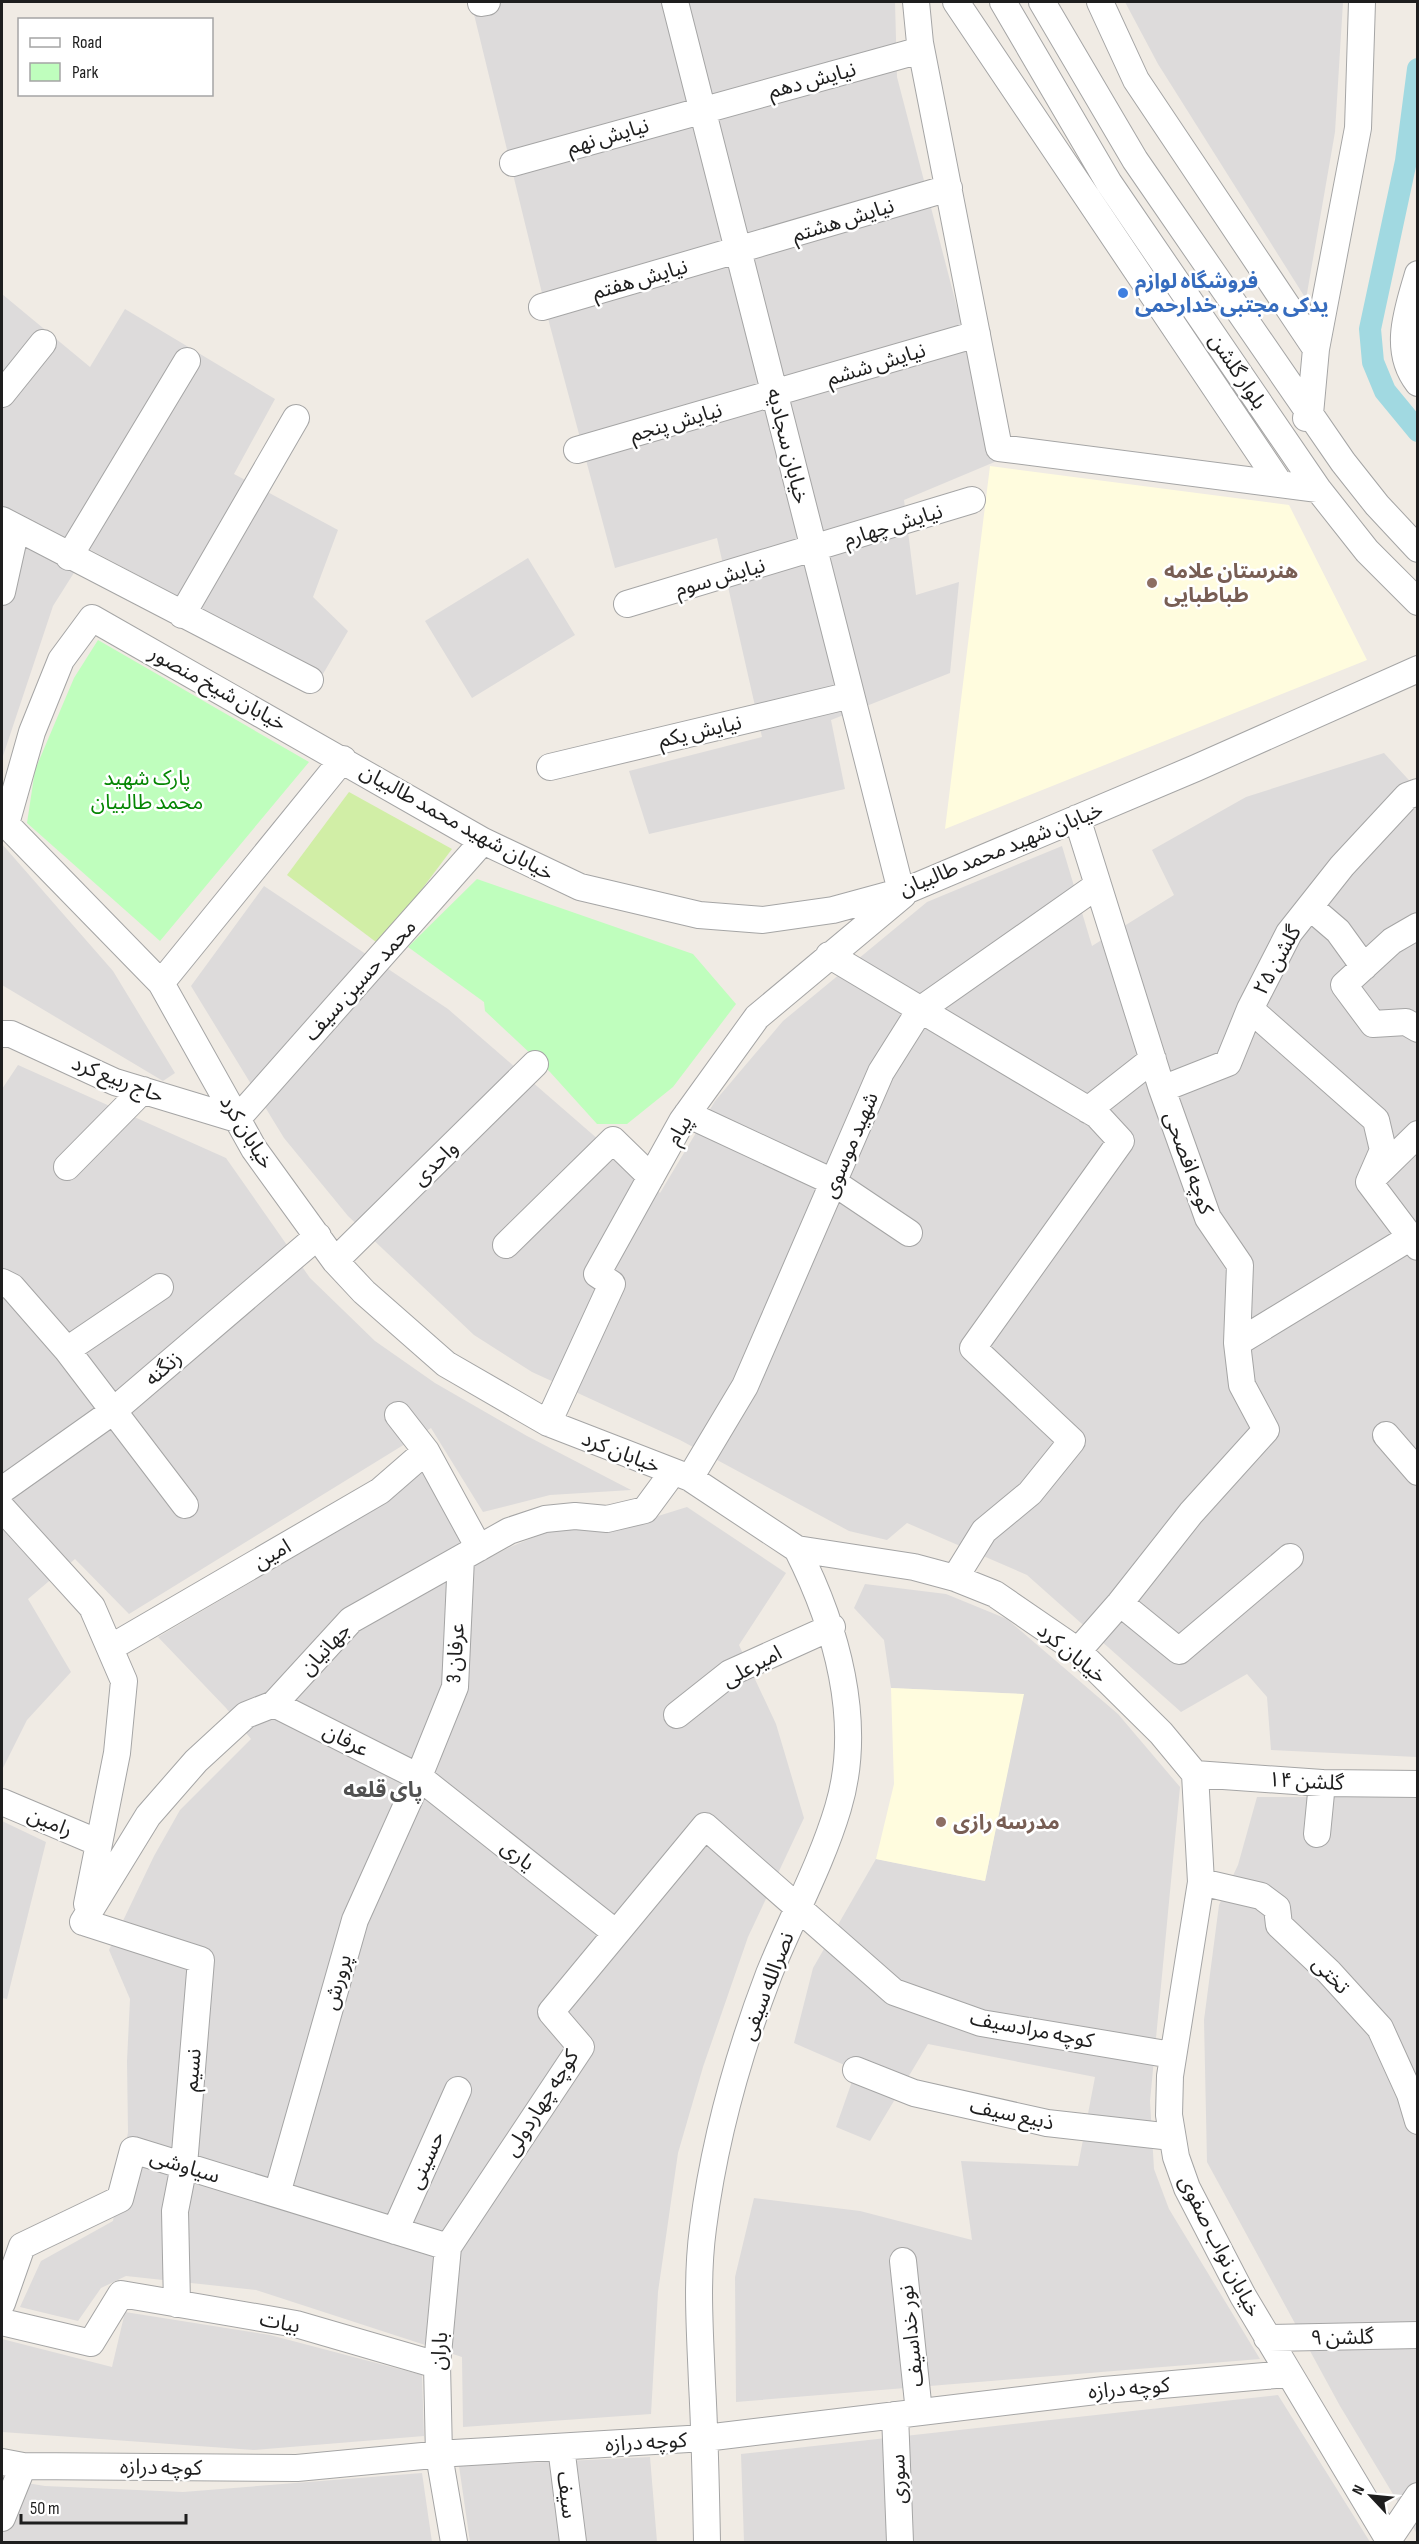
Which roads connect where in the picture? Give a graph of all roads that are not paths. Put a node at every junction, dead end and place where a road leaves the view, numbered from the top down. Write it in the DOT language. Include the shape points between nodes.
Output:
graph roads {
  1 [pos="675,2"];
  2 [pos="916,2"];
  3 [pos="956,2"];
  4 [pos="1003,2"];
  5 [pos="1042,2"];
  6 [pos="1100,2"];
  7 [pos="1362,2"];
  8 [pos="921,50"];
  9 [pos="702,109"];
  10 [pos="513,162"];
  11 [pos="948,188"];
  12 [pos="738,251"];
  13 [pos="1418,274"];
  14 [pos="542,307"];
  15 [pos="977,334"];
  16 [pos="43,343"];
  17 [pos="1316,349"];
  18 [pos="187,361"];
  19 [pos="1418,383"];
  20 [pos="2,394"];
  21 [pos="774,394"];
  22 [pos="1310,414"];
  23 [pos="296,418"];
  24 [pos="1285,439"];
  25 [pos="577,450"];
  26 [pos="1280,484"];
  27 [pos="1318,489"];
  28 [pos="972,500"];
  29 [pos="9,524"];
  30 [pos="814,549"];
  31 [pos="1418,549"];
  32 [pos="69,557"];
  33 [pos="2,592"];
  34 [pos="1418,602"];
  35 [pos="627,604"];
  36 [pos="182,615"];
  37 [pos="1418,669"];
  38 [pos="310,680"];
  39 [pos="851,695"];
  40 [pos="343,759"];
  41 [pos="549,766"];
  42 [pos="1418,792"];
  43 [pos="7,803"];
  44 [pos="1077,818"];
  45 [pos="483,841"];
  46 [pos="1098,885"];
  47 [pos="906,890"];
  48 [pos="1310,907"];
  49 [pos="1418,926"];
  50 [pos="830,955"];
  51 [pos="1364,967"];
  52 [pos="161,983"];
  53 [pos="1250,1009"];
  54 [pos="920,1010"];
  55 [pos="1418,1029"];
  56 [pos="5,1039"];
  57 [pos="1153,1059"];
  58 [pos="535,1065"];
  59 [pos="1162,1089"];
  60 [pos="143,1090"];
  61 [pos="1088,1110"];
  62 [pos="687,1114"];
  63 [pos="237,1119"];
  64 [pos="1418,1134"];
  65 [pos="67,1167"];
  66 [pos="651,1177"];
  67 [pos="833,1182"];
  68 [pos="1369,1182"];
  69 [pos="909,1233"];
  70 [pos="318,1236"];
  71 [pos="1414,1242"];
  72 [pos="506,1245"];
  73 [pos="335,1261"];
  74 [pos="160,1287"];
  75 [pos="5,1290"];
  76 [pos="1237,1343"];
  77 [pos="67,1350"];
  78 [pos="112,1412"];
  79 [pos="398,1415"];
  80 [pos="548,1423"];
  81 [pos="1386,1435"];
  82 [pos="426,1451"];
  83 [pos="1418,1472"];
  84 [pos="681,1475"];
  85 [pos="2,1490"];
  86 [pos="185,1505"];
  87 [pos="2,1508"];
  88 [pos="797,1549"];
  89 [pos="470,1553"];
  90 [pos="1290,1557"];
  91 [pos="955,1578"];
  92 [pos="1120,1603"];
  93 [pos="832,1627"];
  94 [pos="110,1648"];
  95 [pos="1077,1651"];
  96 [pos="274,1704"];
  97 [pos="677,1715"];
  98 [pos="1195,1774"];
  99 [pos="419,1777"];
  100 [pos="1322,1783"];
  101 [pos="1418,1784"];
  102 [pos="2,1802"];
  103 [pos="705,1826"];
  104 [pos="1317,1834"];
  105 [pos="99,1843"];
  106 [pos="1201,1882"];
  107 [pos="798,1907"];
  108 [pos="83,1922"];
  109 [pos="616,1933"];
  110 [pos="1172,2055"];
  111 [pos="856,2070"];
  112 [pos="458,2090"];
  113 [pos="1418,2121"];
  114 [pos="1172,2137"];
  115 [pos="184,2166"];
  116 [pos="277,2194"];
  117 [pos="395,2231"];
  118 [pos="448,2247"];
  119 [pos="903,2261"];
  120 [pos="2,2303"];
  121 [pos="177,2304"];
  122 [pos="2,2322"];
  123 [pos="1418,2335"];
  124 [pos="1267,2338"];
  125 [pos="437,2365"];
  126 [pos="1288,2374"];
  127 [pos="907,2414"];
  128 [pos="705,2438"];
  129 [pos="561,2447"];
  130 [pos="439,2455"];
  131 [pos="12,2464"];
  132 [pos="1418,2496"];
  133 [pos="2,2518"];
  134 [pos="1390,2541"];
  135 [pos="454,2542"];
  136 [pos="573,2542"];
  137 [pos="707,2542"];
  138 [pos="900,2542"];
  1 -- 9 [label="street, خیابان سجادیه"];
  2 -- 8 [label="street"];
  3 -- 26 [label="street"];
  4 -- 24 [label="street, بلوار گلشن" via="1109,183"];
  5 -- 22 [label="street, بلوار گلشن" via="1135,160"];
  6 -- 17 [label="street" via="1136,80"];
  7 -- 17 [label="street" via="1358,128"];
  8 -- 9 [label="street, نیایش دهم"];
  8 -- 11 [label="street"];
  9 -- 10 [label="street, نیایش نهم"];
  9 -- 12 [label="street, خیابان سجادیه"];
  11 -- 12 [label="street, نیایش هشتم"];
  11 -- 15 [label="street"];
  12 -- 14 [label="street, نیایش هفتم"];
  12 -- 21 [label="street, خیابان سجادیه"];
  13 -- 19 [label="street" via="1405,318 1403,351"];
  15 -- 21 [label="street, نیایش ششم"];
  15 -- 26 [label="street" via="999,448"];
  16 -- 20 [label="street"];
  17 -- 22 [label="street"];
  18 -- 32 [label="street"];
  21 -- 25 [label="street, نیایش پنجم"];
  21 -- 30 [label="street, خیابان سجادیه"];
  22 -- 24 [label="street"];
  22 -- 31 [label="street, بلوار گلشن" via="1377,506"];
  23 -- 36 [label="street"];
  24 -- 27 [label="street, بلوار گلشن"];
  26 -- 27 [label="street"];
  27 -- 34 [label="street, بلوار گلشن" via="1367,551"];
  28 -- 30 [label="street, نیایش چهارم"];
  29 -- 32 [label="street"];
  29 -- 33 [label="street"];
  30 -- 35 [label="street, نیایش سوم"];
  30 -- 39 [label="street, خیابان سجادیه"];
  32 -- 36 [label="street"];
  36 -- 38 [label="street"];
  37 -- 44 [label="street, خیابان شهید محمد طالبیان"];
  39 -- 41 [label="street, نیایش یکم"];
  39 -- 47 [label="street, خیابان سجادیه"];
  40 -- 43 [label="street, خیابان شیخ منصور" via="92,618 61,660"];
  40 -- 45 [label="street, خیابان شهید محمد طالبیان"];
  40 -- 52 [label="street"];
  42 -- 48 [label="street, گلشن ۲۵" via="1407,796"];
  43 -- 52 [label="street, خیابان کرد" via="6,824"];
  44 -- 46 [label="street, کوچه افصحی"];
  44 -- 47 [label="street, خیابان شهید محمد طالبیان"];
  45 -- 47 [label="street, خیابان شهید محمد طالبیان" via="580,887 699,915 763,920 833,910"];
  45 -- 63 [label="street, محمد حسین سیف"];
  46 -- 54 [label="street, شهید موسوی"];
  46 -- 57 [label="street, کوچه افصحی"];
  47 -- 50 [label="street, پیام"];
  48 -- 51 [label="street" via="1338,931"];
  48 -- 53 [label="street, گلشن ۲۵" via="1289,933"];
  49 -- 51 [label="street" via="1392,941"];
  50 -- 54 [label="street"];
  50 -- 62 [label="street, پیام" via="757,1017"];
  51 -- 55 [label="street" via="1344,986 1373,1024 1407,1022"];
  52 -- 63 [label="street, خیابان کرد"];
  53 -- 59 [label="street, گلشن ۲۵" via="1228,1064"];
  53 -- 68 [label="street" via="1376,1120 1383,1150"];
  54 -- 61 [label="street"];
  54 -- 67 [label="street, شهید موسوی" via="881,1072"];
  56 -- 60 [label="street, حاج ربیع کرد"];
  57 -- 59 [label="street, کوچه افصحی"];
  57 -- 61 [label="street"];
  58 -- 73 [label="street, واحدی"];
  59 -- 76 [label="street, کوچه افصحی" via="1208,1218 1240,1264"];
  60 -- 63 [label="street, حاج ربیع کرد"];
  60 -- 65 [label="street"];
  61 -- 91 [label="street" via="1121,1141 973,1348 1072,1441 1030,1493 984,1532"];
  62 -- 66 [label="street, پیام"];
  62 -- 67 [label="street"];
  63 -- 70 [label="street, خیابان کرد" via="254,1149"];
  64 -- 68 [label="street"];
  66 -- 72 [label="street" via="613,1140"];
  66 -- 80 [label="street, پیام" via="597,1274 612,1284"];
  67 -- 69 [label="street"];
  67 -- 84 [label="street, شهید موسوی" via="745,1386"];
  68 -- 71 [label="street"];
  70 -- 73 [label="street, خیابان کرد"];
  70 -- 78 [label="street, زنگنه"];
  71 -- 76 [label="street"];
  73 -- 80 [label="street, خیابان کرد" via="446,1364"];
  74 -- 77 [label="street"];
  75 -- 77 [label="street"];
  76 -- 92 [label="street, کوچه افصحی" via="1242,1385 1266,1430 1191,1513"];
  77 -- 78 [label="street"];
  78 -- 85 [label="street, زنگنه"];
  78 -- 86 [label="street"];
  79 -- 82 [label="street"];
  80 -- 84 [label="street, خیابان کرد"];
  81 -- 83 [label="street"];
  82 -- 89 [label="street"];
  82 -- 94 [label="street, امین" via="380,1491"];
  84 -- 88 [label="street, خیابان کرد"];
  84 -- 89 [label="street, جهانیان" via="645,1510 607,1519 545,1519 509,1531"];
  87 -- 94 [label="street" via="93,1607"];
  88 -- 91 [label="street, خیابان کرد" via="914,1567"];
  88 -- 93 [label="street, نصرالله سیفی"];
  89 -- 96 [label="street, جهانیان" via="351,1620"];
  89 -- 99 [label="street, عرفان 3" via="455,1687"];
  90 -- 92 [label="street" via="1179,1651"];
  91 -- 95 [label="street, خیابان کرد" via="995,1594"];
  92 -- 95 [label="street, کوچه افصحی"];
  93 -- 97 [label="street, امیرعلی" via="730,1673"];
  93 -- 107 [label="street, نصرالله سیفی" via="848,1724 846,1772 838,1808"];
  94 -- 105 [label="street" via="124,1681 117,1753"];
  95 -- 98 [label="street, خیابان کرد" via="1161,1733"];
  96 -- 99 [label="street, عرفان"];
  96 -- 108 [label="street, جهانیان" via="246,1715 189,1769 148,1816"];
  98 -- 100 [label="street, گلشن ۱۴"];
  98 -- 106 [label="street, خیابان نواب صفوی"];
  99 -- 109 [label="street, یاری"];
  99 -- 116 [label="street, پرورش" via="355,1920"];
  100 -- 101 [label="street, گلشن ۱۴"];
  100 -- 104 [label="street"];
  102 -- 105 [label="street, رامین"];
  103 -- 107 [label="street, کوچه مرادسیف"];
  103 -- 109 [label="street, کوچه چهاردولی"];
  105 -- 108 [label="street"];
  106 -- 110 [label="street, خیابان نواب صفوی"];
  106 -- 113 [label="street, تختی" via="1261,1896 1277,1908 1280,1925 1380,2028"];
  107 -- 110 [label="street, کوچه مرادسیف" via="894,1992 981,2023"];
  107 -- 128 [label="street, نصرالله سیفی" via="744,2043 703,2228 698,2290"];
  108 -- 115 [label="street, نسیم" via="201,1960"];
  109 -- 118 [label="street, کوچه چهاردولی" via="551,2012 581,2047"];
  110 -- 114 [label="street, خیابان نواب صفوی"];
  111 -- 114 [label="street, ذبیع سیف" via="914,2093 1047,2123"];
  112 -- 117 [label="street, حسینی"];
  114 -- 124 [label="street, خیابان نواب صفوی" via="1187,2188"];
  115 -- 116 [label="street, سیاوشی"];
  115 -- 120 [label="street, سیاوشی" via="133,2150 120,2199 22,2246"];
  115 -- 121 [label="street, نسیم" via="175,2211"];
  116 -- 117 [label="street, سیاوشی"];
  117 -- 118 [label="street, سیاوشی"];
  118 -- 125 [label="street, باران"];
  119 -- 127 [label="street, نور خداسیف"];
  121 -- 122 [label="street, بیات" via="121,2294 91,2343"];
  121 -- 125 [label="street, بیات" via="296,2324"];
  123 -- 124 [label="street, گلشن ۹"];
  124 -- 126 [label="street, خیابان نواب صفوی"];
  125 -- 130 [label="street, باران"];
  126 -- 127 [label="street, کوچه درازه" via="1104,2390"];
  126 -- 134 [label="street, خیابان نواب صفوی"];
  127 -- 128 [label="street, کوچه درازه"];
  127 -- 138 [label="street, سوری"];
  128 -- 129 [label="street, کوچه درازه"];
  128 -- 137 [label="street, نصرالله سیفی"];
  129 -- 130 [label="street, کوچه درازه"];
  129 -- 136 [label="street, سیف"];
  130 -- 131 [label="street, کوچه درازه" via="297,2468"];
  130 -- 135 [label="street, باران"];
  131 -- 133 [label="street"];
  132 -- 134 [label="street"];
}
